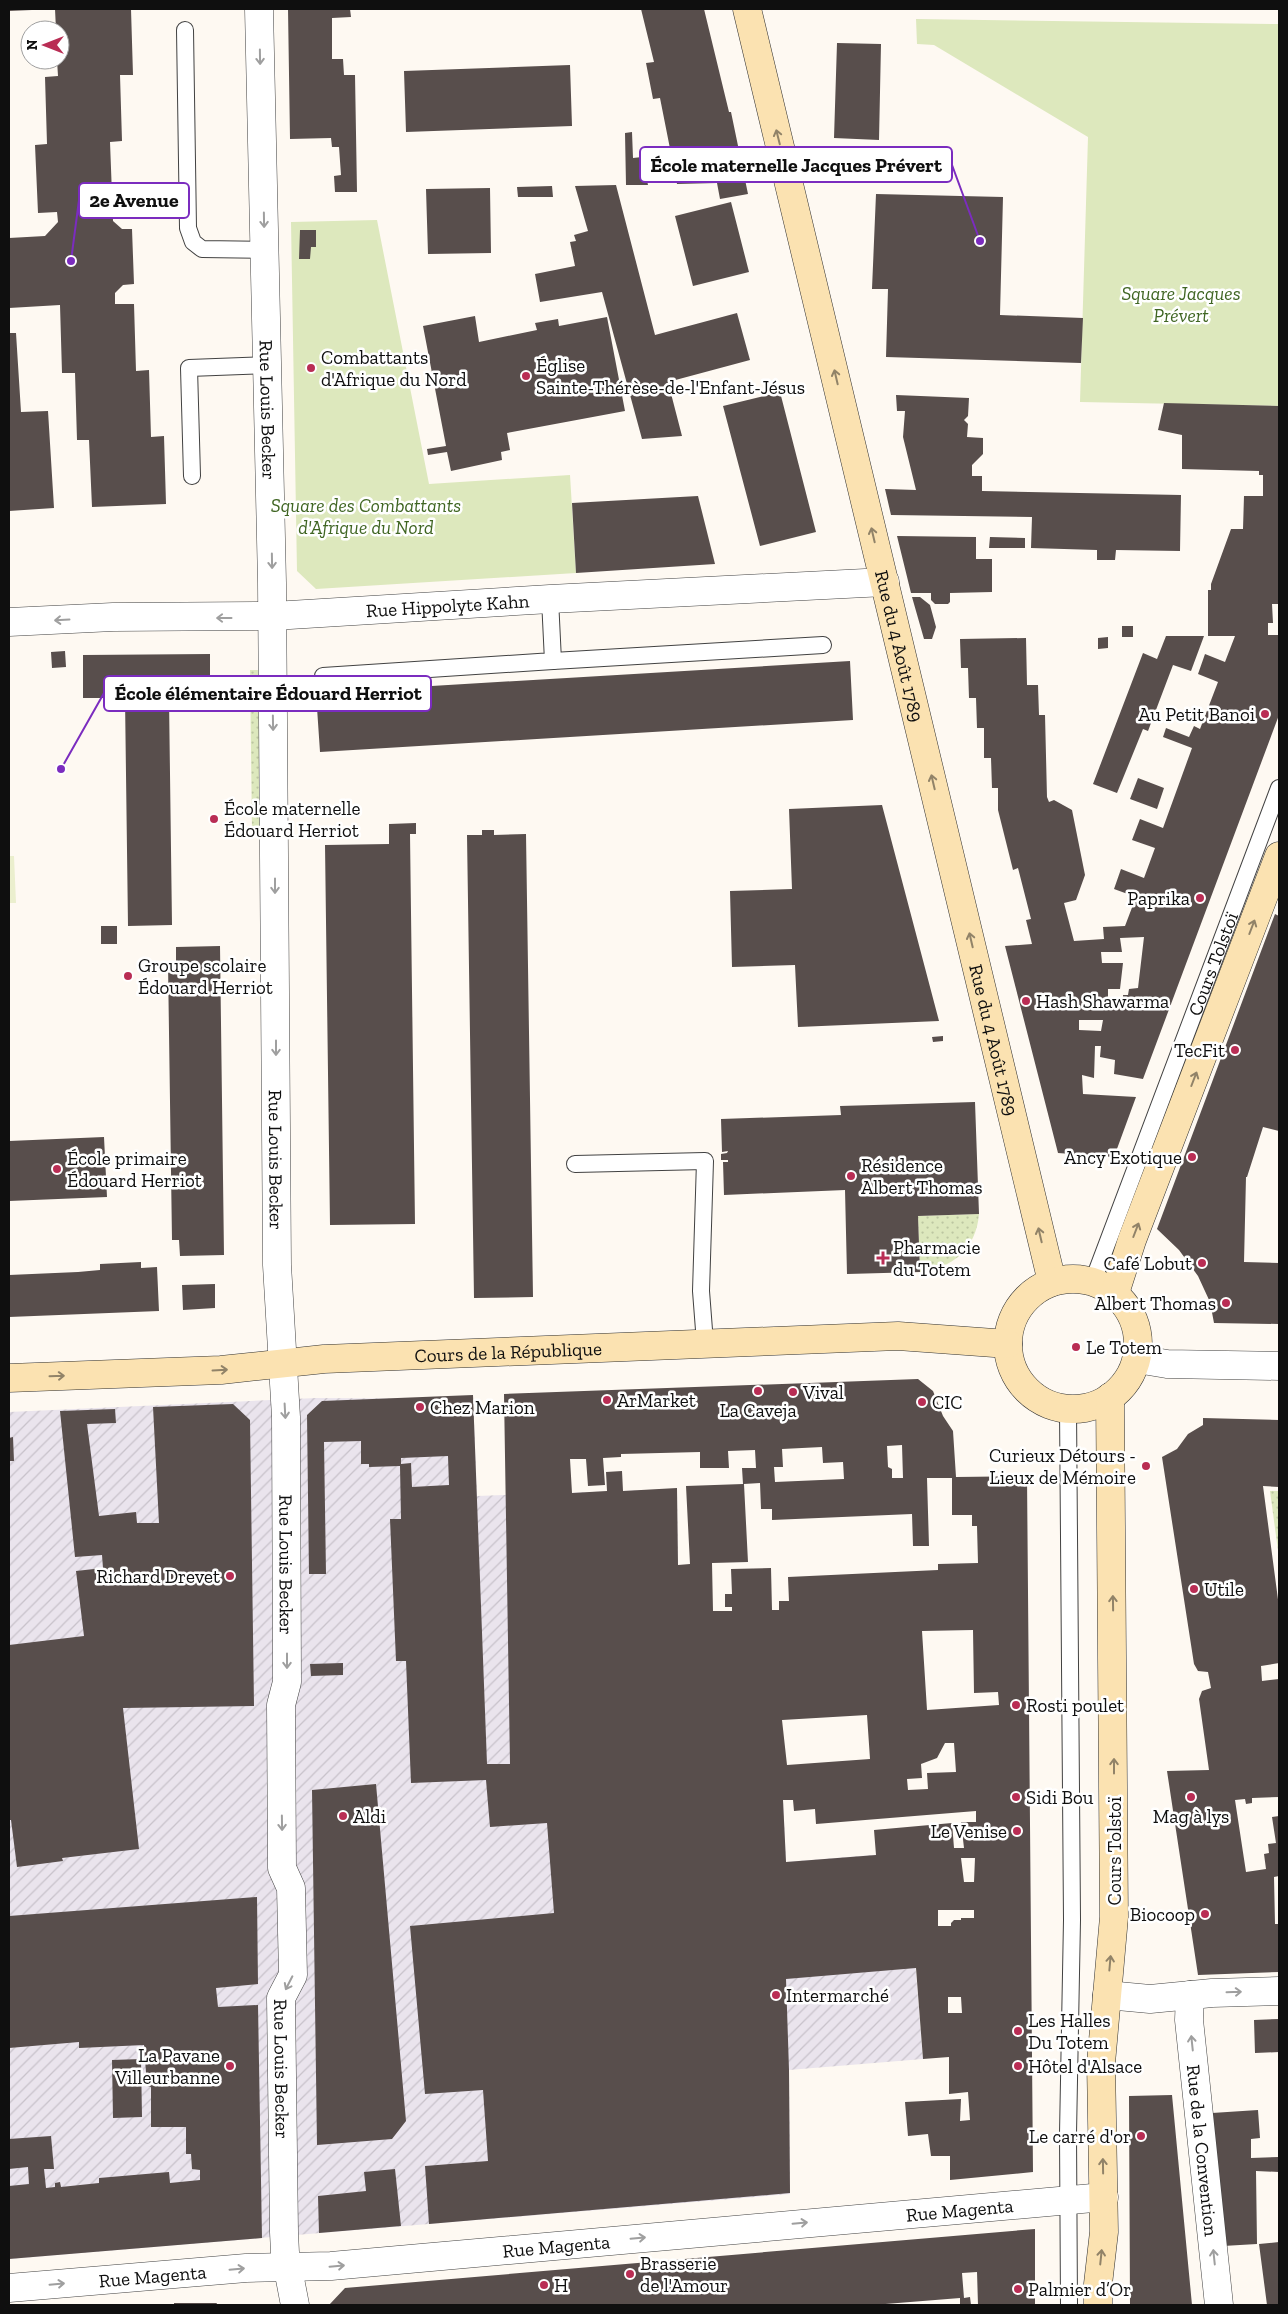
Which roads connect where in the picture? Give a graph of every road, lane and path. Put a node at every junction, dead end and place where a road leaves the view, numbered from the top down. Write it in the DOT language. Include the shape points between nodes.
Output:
graph roads {
  1 [pos="259,9"];
  2 [pos="747,9"];
  3 [pos="185,30"];
  4 [pos="265,250"];
  5 [pos="267,365"];
  6 [pos="192,476"];
  7 [pos="885,582"];
  8 [pos="550,599"];
  9 [pos="273,616"];
  10 [pos="9,622"];
  11 [pos="823,645"];
  12 [pos="553,661"];
  13 [pos="323,676"];
  14 [pos="1279,788"];
  15 [pos="1279,856"];
  16 [pos="575,1164"];
  17 [pos="1052,1282"];
  18 [pos="1104,1287"];
  19 [pos="705,1344"];
  20 [pos="1008,1344"];
  21 [pos="1137,1359"];
  22 [pos="282,1362"];
  23 [pos="1279,1366"];
  24 [pos="9,1378"];
  25 [pos="1110,1397"];
  26 [pos="1068,1409"];
  27 [pos="1279,1991"];
  28 [pos="1107,1995"];
  29 [pos="1190,1995"];
  30 [pos="1104,2198"];
  31 [pos="1068,2200"];
  32 [pos="288,2268"];
  33 [pos="9,2288"];
  34 [pos="295,2305"];
  35 [pos="1069,2305"];
  36 [pos="1098,2305"];
  37 [pos="1219,2305"];
  1 -- 4 [label="street, Rue Louis Becker, one-way"];
  7 -- 2 [label="main road, Rue du 4 Août 1789, one-way"];
  3 -- 4 [label="lane" via="188,228 193,242 202,250"];
  4 -- 5 [label="street, Rue Louis Becker"];
  5 -- 6 [label="lane" via="189,368"];
  5 -- 9 [label="street, Rue Louis Becker, one-way"];
  7 -- 8 [label="street, Rue Hippolyte Kahn"];
  17 -- 7 [label="main road, Rue du 4 Août 1789, one-way"];
  8 -- 9 [label="street, Rue Hippolyte Kahn"];
  8 -- 12 [label="lane"];
  9 -- 10 [label="street, Rue Hippolyte Kahn, one-way" via="113,617"];
  9 -- 22 [label="street, Rue Louis Becker, one-way" via="277,1265"];
  11 -- 12 [label="lane"];
  12 -- 13 [label="lane"];
  14 -- 18 [label="lane, Cours Tolstoï"];
  18 -- 15 [label="main road, Cours Tolstoï, one-way" via="1132,1240"];
  16 -- 19 [label="lane" via="705,1161 702,1291"];
  17 -- 18 [label="main road" via="1065,1279"];
  17 -- 20 [label="main road" via="1031,1294 1016,1313"];
  18 -- 21 [label="main road" via="1127,1307 1135,1323"];
  19 -- 20 [label="main road, Cours de la République" via="898,1336"];
  19 -- 22 [label="main road, Cours de la République"];
  20 -- 26 [label="main road" via="1014,1371 1021,1383 1042,1400"];
  21 -- 23 [label="street" via="1168,1364"];
  21 -- 25 [label="main road" via="1122,1386"];
  24 -- 22 [label="main road, Cours de la République, one-way" via="221,1370"];
  22 -- 32 [label="street, Rue Louis Becker, one-way" via="286,1417 287,1672 281,1705 282,1868 291,1888 293,1975 281,1998"];
  25 -- 26 [label="main road" via="1083,1408"];
  28 -- 25 [label="main road, Cours Tolstoï, one-way" via="1114,1917"];
  26 -- 31 [label="lane" via="1072,1910"];
  29 -- 27 [label="street, one-way"];
  28 -- 29 [label="street" via="1150,1999"];
  30 -- 28 [label="main road, Cours Tolstoï, one-way" via="1101,2062"];
  37 -- 29 [label="street, Rue de la Convention, one-way" via="1189,2020"];
  30 -- 31 [label="street, Rue Magenta"];
  36 -- 30 [label="main road, Cours Tolstoï, one-way"];
  32 -- 31 [label="street, Rue Magenta, one-way"];
  31 -- 35 [label="lane"];
  33 -- 32 [label="street, Rue Magenta, one-way" via="246,2268"];
  32 -- 34 [label="street, Rue Louis Becker"];
}
